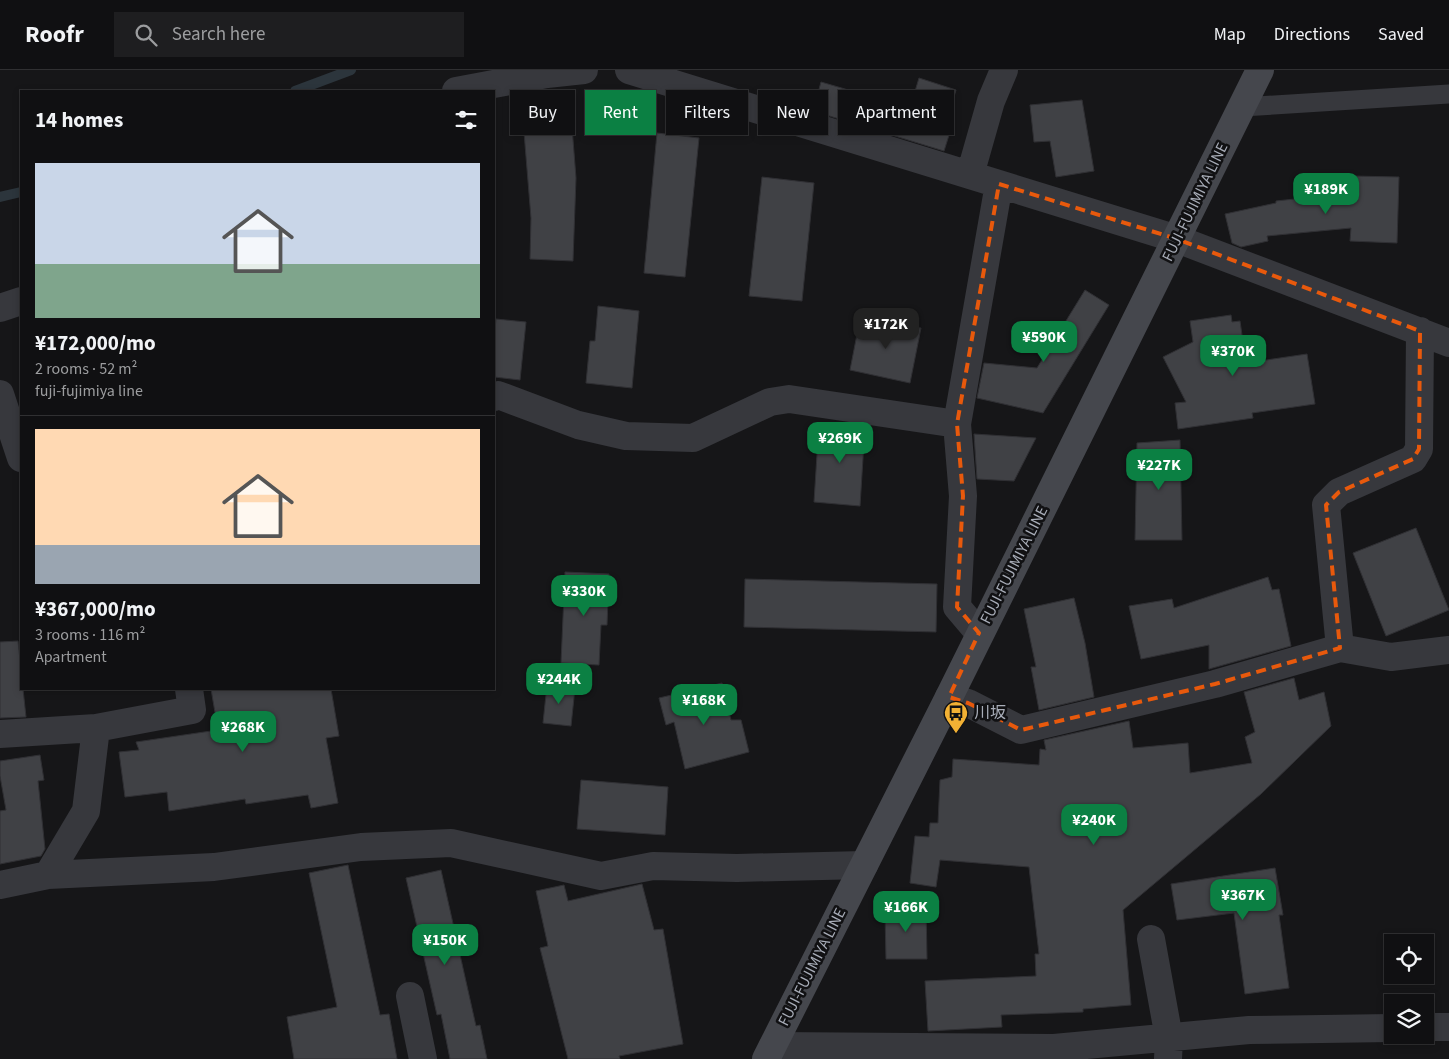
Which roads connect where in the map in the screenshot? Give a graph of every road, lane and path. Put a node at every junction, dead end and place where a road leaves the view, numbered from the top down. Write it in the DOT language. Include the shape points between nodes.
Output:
graph roads {
  1 [pos="584,70"];
  2 [pos="629,70"];
  3 [pos="1004,70"];
  4 [pos="1260,70"];
  5 [pos="461,90"];
  6 [pos="1449,94"];
  7 [pos="1242,107"];
  8 [pos="970,175"];
  9 [pos="999,184"];
  10 [pos="1177,239"];
  11 [pos="20,302"];
  12 [pos="0,308"];
  13 [pos="1420,331"];
  14 [pos="1449,342"];
  15 [pos="0,394"];
  16 [pos="495,396"];
  17 [pos="958,424"];
  18 [pos="20,455"];
  19 [pos="979,633"];
  20 [pos="1340,648"];
  21 [pos="1449,650"];
  22 [pos="189,690"];
  23 [pos="949,697"];
  24 [pos="96,728"];
  25 [pos="0,734"];
  26 [pos="864,865"];
  27 [pos="48,875"];
  28 [pos="0,885"];
  29 [pos="1151,939"];
  30 [pos="410,996"];
  31 [pos="1434,1027"];
  32 [pos="1449,1027"];
  33 [pos="1384,1028"];
  34 [pos="1169,1048"];
  35 [pos="769,1052"];
  36 [pos="423,1059"];
  1 -- 5 [label="street"];
  2 -- 8 [label="street"];
  3 -- 8 [label="street" via="991,101"];
  4 -- 7 [label="main road, FUJI-FUJIMIYA LINE"];
  6 -- 7 [label="lane"];
  7 -- 10 [label="main road, FUJI-FUJIMIYA LINE"];
  8 -- 9 [label="street"];
  9 -- 10 [label="street"];
  9 -- 17 [label="street"];
  10 -- 13 [label="street"];
  10 -- 19 [label="main road, FUJI-FUJIMIYA LINE"];
  11 -- 12 [label="street"];
  13 -- 14 [label="street"];
  13 -- 20 [label="street" via="1419,449 1413,459 1339,492 1326,505"];
  15 -- 18 [label="street"];
  16 -- 17 [label="street" via="578,425 626,436 692,438 770,402 789,399"];
  17 -- 19 [label="street" via="963,496 957,607"];
  19 -- 23 [label="main road, FUJI-FUJIMIYA LINE"];
  20 -- 21 [label="street" via="1391,657"];
  20 -- 23 [label="street" via="1215,684 1021,730"];
  22 -- 24 [label="street" via="192,710"];
  23 -- 26 [label="main road, FUJI-FUJIMIYA LINE"];
  24 -- 25 [label="street"];
  24 -- 27 [label="street" via="86,811"];
  26 -- 27 [label="street" via="653,866 602,876 451,842 361,847 214,867"];
  26 -- 35 [label="main road, FUJI-FUJIMIYA LINE"];
  27 -- 28 [label="street"];
  29 -- 34 [label="street"];
  30 -- 36 [label="street"];
  31 -- 32 [label="street"];
  33 -- 34 [label="street" via="1249,1030"];
  34 -- 35 [label="street"];
}
